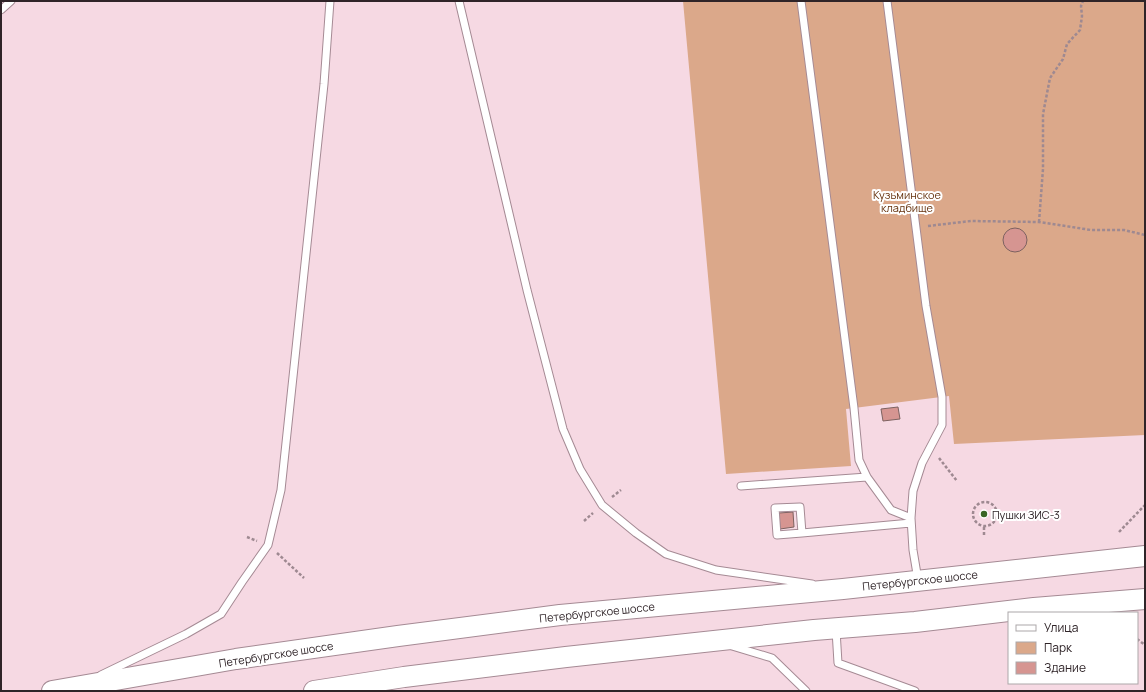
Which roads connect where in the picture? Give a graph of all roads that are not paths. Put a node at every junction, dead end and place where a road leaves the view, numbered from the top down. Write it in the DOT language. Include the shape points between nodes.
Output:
graph roads {
  1 [pos="11,1"];
  2 [pos="330,1"];
  3 [pos="459,1"];
  4 [pos="801,1"];
  5 [pos="887,1"];
  6 [pos="1,10"];
  7 [pos="867,477"];
  8 [pos="741,486"];
  9 [pos="911,520"];
  10 [pos="802,533"];
  11 [pos="1145,556"];
  12 [pos="918,580"];
  13 [pos="843,589"];
  14 [pos="1145,599"];
  15 [pos="836,629"];
  16 [pos="717,641"];
  17 [pos="78,686"];
  18 [pos="52,691"];
  19 [pos="314,691"];
  20 [pos="806,691"];
  21 [pos="915,691"];
  1 -- 6 [label="lane"];
  2 -- 17 [label="lane" via="324,84 281,490 268,545 220,614 186,634"];
  3 -- 13 [label="lane" via="527,290 563,429 580,469 602,505 666,554 716,570"];
  4 -- 7 [label="lane" via="859,460"];
  5 -- 9 [label="lane" via="926,306 943,408 942,425 922,463 913,491"];
  7 -- 8 [label="lane"];
  7 -- 9 [label="lane" via="891,510"];
  9 -- 10 [label="lane"];
  9 -- 12 [label="lane"];
  10 -- 10 [label="lane" via="800,507 774,508 777,535"];
  11 -- 12 [label="main road, Петербургское шоссе"];
  12 -- 13 [label="main road, Петербургское шоссе"];
  13 -- 17 [label="main road, Петербургское шоссе" via="560,615 236,659"];
  14 -- 15 [label="main road"];
  15 -- 16 [label="main road"];
  15 -- 21 [label="lane" via="838,663"];
  16 -- 19 [label="main road" via="404,677"];
  16 -- 20 [label="lane" via="772,658"];
  17 -- 18 [label="main road, Петербургское шоссе"];
}
